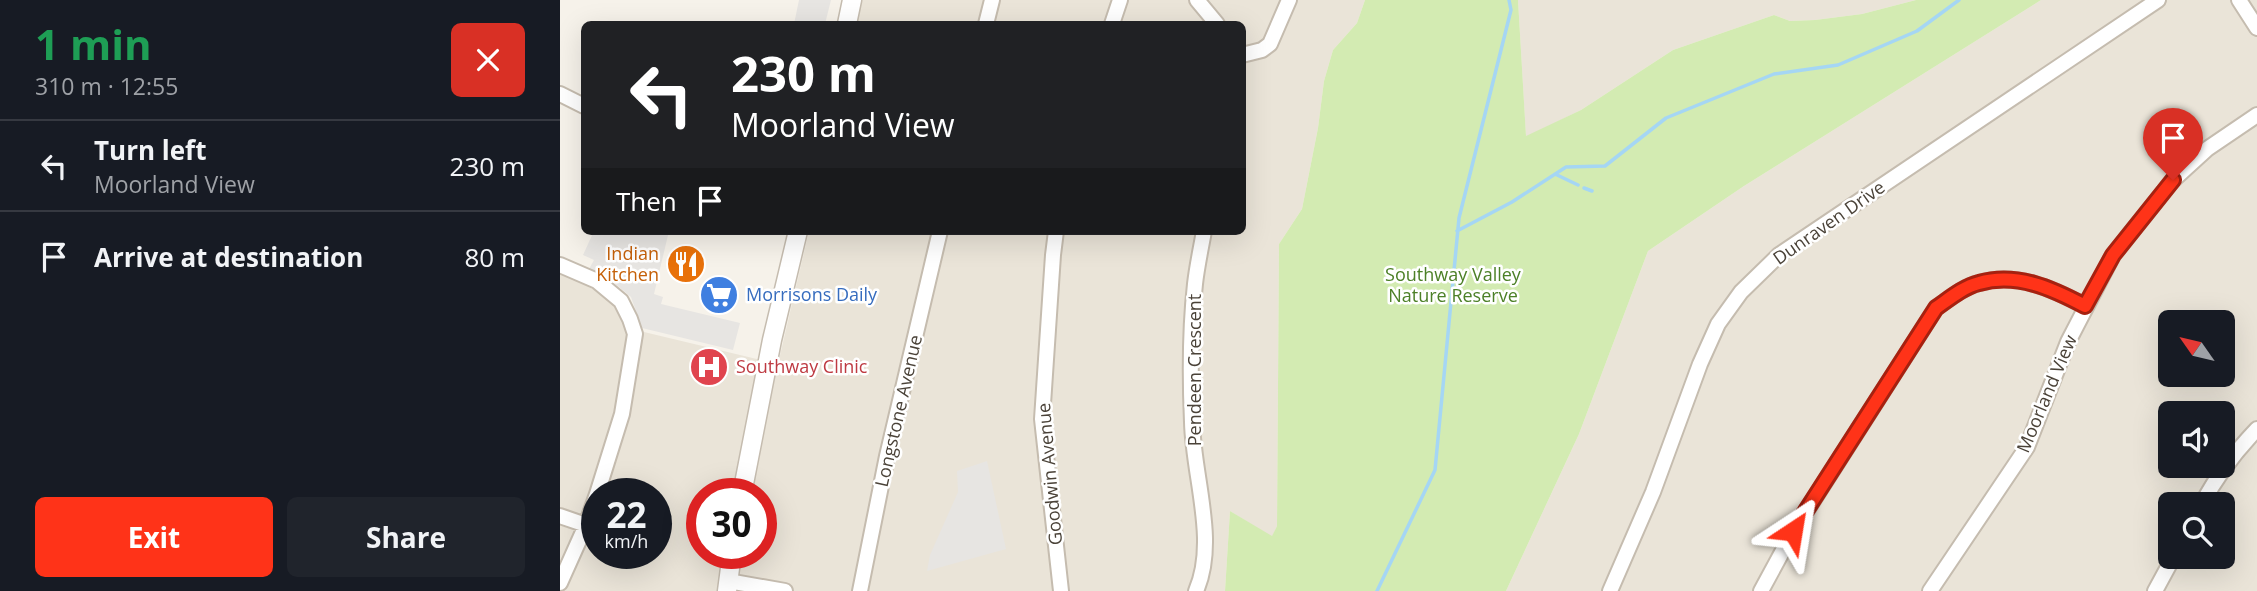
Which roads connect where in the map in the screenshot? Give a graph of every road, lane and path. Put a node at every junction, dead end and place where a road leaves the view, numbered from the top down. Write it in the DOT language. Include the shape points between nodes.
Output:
graph roads {
  1 [pos="852,0"];
  2 [pos="992,0"];
  3 [pos="1120,0"];
  4 [pos="1197,0"];
  5 [pos="1289,0"];
  6 [pos="2158,0"];
  7 [pos="2239,0"];
  8 [pos="848,21"];
  9 [pos="987,21"];
  10 [pos="1113,21"];
  11 [pos="1214,21"];
  12 [pos="2257,28"];
  13 [pos="1246,54"];
  14 [pos="560,93"];
  15 [pos="581,104"];
  16 [pos="2257,115"];
  17 [pos="797,235"];
  18 [pos="939,235"];
  19 [pos="1055,235"];
  20 [pos="1204,235"];
  21 [pos="560,265"];
  22 [pos="2085,306"];
  23 [pos="2257,429"];
  24 [pos="602,478"];
  25 [pos="744,478"];
  26 [pos="2208,492"];
  27 [pos="560,516"];
  28 [pos="581,523"];
  29 [pos="581,536"];
  30 [pos="2167,569"];
  31 [pos="560,583"];
  32 [pos="727,586"];
  33 [pos="785,591"];
  34 [pos="860,591"];
  35 [pos="1061,591"];
  36 [pos="1196,591"];
  37 [pos="1610,591"];
  38 [pos="1761,591"];
  39 [pos="1930,591"];
  40 [pos="2155,591"];
  1 -- 8 [label="street"];
  2 -- 9 [label="street"];
  3 -- 10 [label="street"];
  4 -- 11 [label="street"];
  5 -- 13 [label="street" via="1270,44"];
  6 -- 37 [label="street, Dunraven Drive" via="1779,255 1741,292 1718,324 1700,364"];
  7 -- 12 [label="street"];
  14 -- 15 [label="street"];
  16 -- 22 [label="street, Moorland View" via="2207,149 2173,180 2113,255"];
  17 -- 25 [label="street"];
  18 -- 34 [label="street, Longstone Avenue"];
  19 -- 35 [label="street, Goodwin Avenue" via="1042,419"];
  20 -- 36 [label="street, Pendeen Crescent" via="1195,283 1191,372 1192,426 1206,532 1204,571"];
  21 -- 24 [label="street" via="597,281 621,302 635,334 622,414"];
  22 -- 38 [label="street" via="2053,289 2005,279 1979,283 1936,308 1793,531"];
  22 -- 39 [label="street, Moorland View" via="2027,447"];
  23 -- 26 [label="street"];
  27 -- 28 [label="street"];
  29 -- 31 [label="street"];
  30 -- 40 [label="street"];
  32 -- 33 [label="street"];
}
